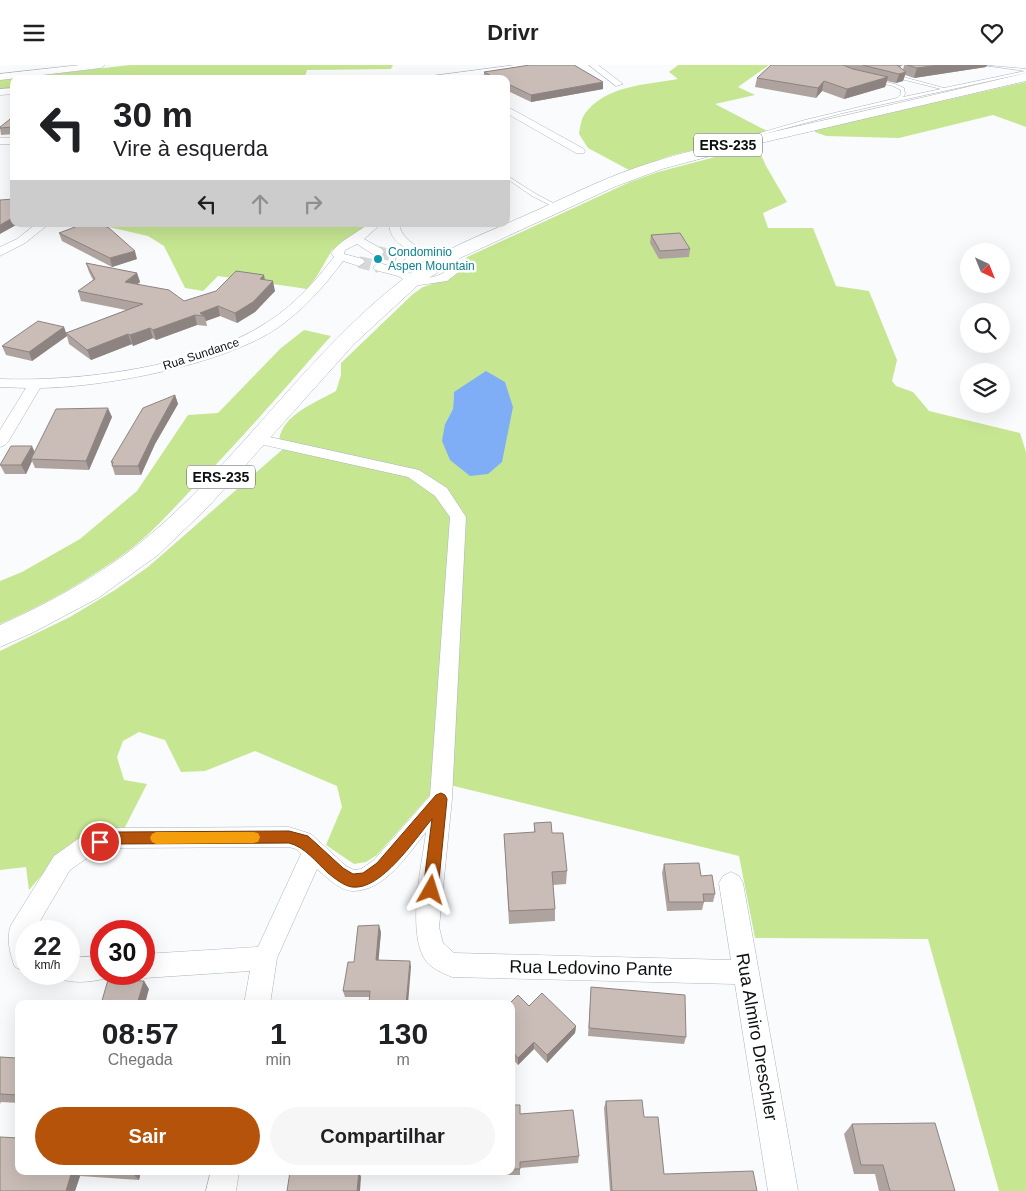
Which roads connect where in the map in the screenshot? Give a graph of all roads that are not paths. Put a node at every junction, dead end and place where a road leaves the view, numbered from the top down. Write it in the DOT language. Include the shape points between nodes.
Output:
graph roads {
  1 [pos="49,65"];
  2 [pos="101,65"];
  3 [pos="533,65"];
  4 [pos="593,65"];
  5 [pos="886,65"];
  6 [pos="984,65"];
  7 [pos="903,69"];
  8 [pos="1026,71"];
  9 [pos="39,72"];
  10 [pos="898,73"];
  11 [pos="16,75"];
  12 [pos="468,75"];
  13 [pos="1026,77"];
  14 [pos="864,78"];
  15 [pos="619,84"];
  16 [pos="947,89"];
  17 [pos="899,99"];
  18 [pos="510,111"];
  19 [pos="719,147"];
  20 [pos="580,151"];
  21 [pos="510,179"];
  22 [pos="558,207"];
  23 [pos="39,227"];
  24 [pos="372,227"];
  25 [pos="394,227"];
  26 [pos="509,227"];
  27 [pos="510,227"];
  28 [pos="357,239"];
  29 [pos="378,251"];
  30 [pos="0,252"];
  31 [pos="340,257"];
  32 [pos="397,257"];
  33 [pos="433,258"];
  34 [pos="359,262"];
  35 [pos="379,267"];
  36 [pos="408,276"];
  37 [pos="0,383"];
  38 [pos="35,385"];
  39 [pos="256,439"];
  40 [pos="0,442"];
  41 [pos="0,637"];
  42 [pos="441,799"];
  43 [pos="314,851"];
  44 [pos="731,883"];
  45 [pos="28,920"];
  46 [pos="265,958"];
  47 [pos="155,965"];
  48 [pos="745,972"];
  49 [pos="257,1000"];
  50 [pos="224,1175"];
  51 [pos="221,1191"];
  52 [pos="783,1191"];
  1 -- 9 [label="street"];
  2 -- 9 [label="street"];
  3 -- 12 [label="street"];
  4 -- 15 [label="street"];
  5 -- 10 [label="lane"];
  6 -- 8 [label="lane"];
  7 -- 10 [label="lane"];
  8 -- 16 [label="lane"];
  9 -- 11 [label="street"];
  10 -- 16 [label="lane" via="910,81"];
  13 -- 19 [label="main road, ERS-235"];
  14 -- 17 [label="lane" via="903,89 904,94"];
  16 -- 17 [label="lane"];
  17 -- 19 [label="lane" via="772,130"];
  18 -- 20 [label="street"];
  19 -- 22 [label="main road, ERS-235" via="642,171"];
  21 -- 22 [label="lane"];
  22 -- 27 [label="main road, ERS-235"];
  23 -- 30 [label="street"];
  24 -- 28 [label="street"];
  25 -- 33 [label="street" via="402,241"];
  26 -- 33 [label="main road, ERS-235"];
  28 -- 29 [label="street"];
  28 -- 31 [label="street, Rua Sundance" via="340,249 337,253"];
  31 -- 34 [label="street"];
  31 -- 38 [label="street, Rua Sundance" via="312,292 285,316 253,337 230,347 102,380"];
  32 -- 33 [label="street"];
  33 -- 36 [label="main road, ERS-235"];
  33 -- 36 [label="street" via="404,266"];
  35 -- 36 [label="street"];
  36 -- 39 [label="main road, ERS-235"];
  37 -- 38 [label="street, Rua Sundance"];
  38 -- 40 [label="street"];
  39 -- 41 [label="main road, ERS-235" via="167,533 138,557 76,599"];
  39 -- 42 [label="street" via="413,473 441,492 458,517"];
  42 -- 43 [label="street" via="382,867 366,879 352,881"];
  42 -- 48 [label="street, Rua Ledovino Pante" via="427,927 430,946 438,958 452,965"];
  43 -- 45 [label="street" via="304,841 289,837 115,838 86,846 62,863"];
  43 -- 46 [label="street"];
  44 -- 48 [label="street, Rua Almiro Dreschler"];
  46 -- 47 [label="street"];
  46 -- 49 [label="street"];
  48 -- 52 [label="street, Rua Almiro Dreschler"];
  50 -- 51 [label="street"];
}
